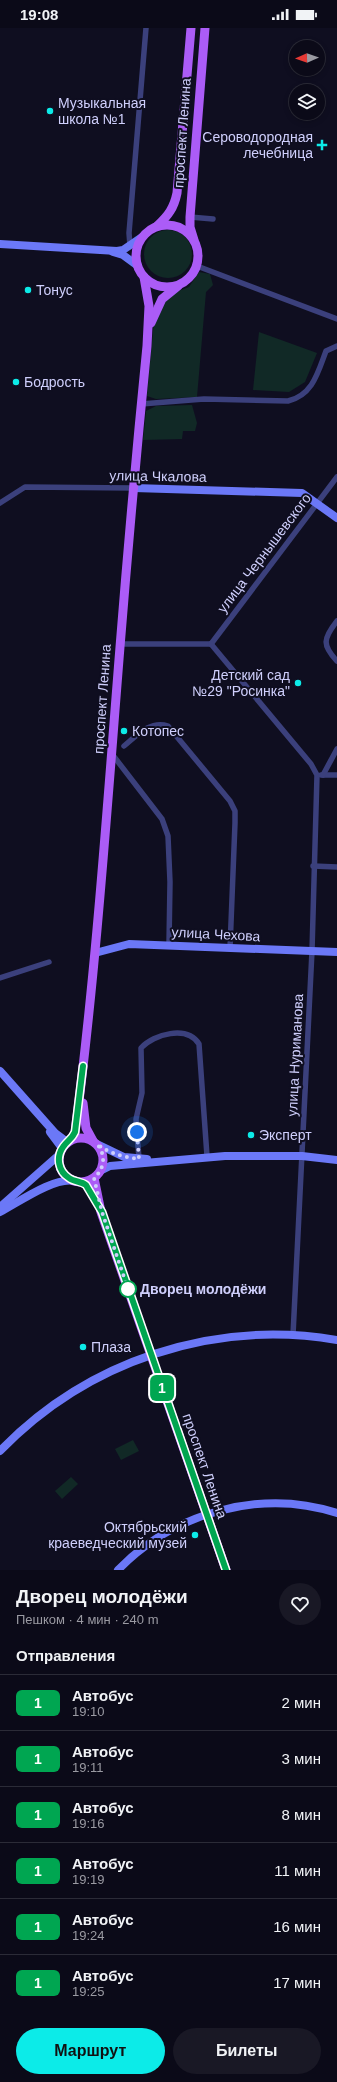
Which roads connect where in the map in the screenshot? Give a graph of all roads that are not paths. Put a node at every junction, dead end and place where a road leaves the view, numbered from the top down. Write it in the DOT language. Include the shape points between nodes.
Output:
graph roads {
  1 [pos="146,28"];
  2 [pos="191,28"];
  3 [pos="205,28"];
  4 [pos="190,217"];
  5 [pos="213,219"];
  6 [pos="157,226"];
  7 [pos="142,237"];
  8 [pos="194,240"];
  9 [pos="0,244"];
  10 [pos="130,246"];
  11 [pos="103,251"];
  12 [pos="138,266"];
  13 [pos="197,266"];
  14 [pos="144,276"];
  15 [pos="179,285"];
  16 [pos="337,319"];
  17 [pos="147,346"];
  18 [pos="337,346"];
  19 [pos="141,404"];
  20 [pos="337,477"];
  21 [pos="134,488"];
  22 [pos="317,502"];
  23 [pos="0,503"];
  24 [pos="337,518"];
  25 [pos="337,621"];
  26 [pos="125,644"];
  27 [pos="211,644"];
  28 [pos="337,662"];
  29 [pos="124,746"];
  30 [pos="337,749"];
  31 [pos="112,754"];
  32 [pos="324,774"];
  33 [pos="317,775"];
  34 [pos="337,775"];
  35 [pos="313,866"];
  36 [pos="337,867"];
  37 [pos="169,944"];
  38 [pos="230,948"];
  39 [pos="312,951"];
  40 [pos="337,952"];
  41 [pos="94,953"];
  42 [pos="49,962"];
  43 [pos="0,978"];
  44 [pos="84,1054"];
  45 [pos="0,1070"];
  46 [pos="95,1143"];
  47 [pos="65,1146"];
  48 [pos="207,1156"];
  49 [pos="302,1156"];
  50 [pos="139,1159"];
  51 [pos="337,1160"];
  52 [pos="166,1161"];
  53 [pos="97,1174"];
  54 [pos="78,1182"];
  55 [pos="0,1207"];
  56 [pos="0,1212"];
  57 [pos="102,1212"];
  58 [pos="293,1335"];
  59 [pos="337,1340"];
  60 [pos="151,1354"];
  61 [pos="0,1451"];
  62 [pos="337,1513"];
  63 [pos="207,1514"];
  64 [pos="118,1570"];
  65 [pos="226,1570"];
  1 -- 10 [label="street"];
  2 -- 6 [label="main road, проспект Ленина" via="177,193 175,204"];
  3 -- 4 [label="main road, проспект Ленина"];
  4 -- 5 [label="street"];
  4 -- 8 [label="main road, проспект Ленина"];
  6 -- 7 [label="main road"];
  6 -- 8 [label="main road" via="182,228"];
  7 -- 10 [label="street"];
  7 -- 12 [label="main road" via="136,252"];
  8 -- 13 [label="main road" via="198,252"];
  9 -- 11 [label="street"];
  10 -- 11 [label="street" via="123,250"];
  11 -- 12 [label="street" via="123,255"];
  12 -- 14 [label="main road"];
  13 -- 15 [label="main road" via="190,277"];
  13 -- 16 [label="street"];
  14 -- 15 [label="main road" via="160,286"];
  14 -- 17 [label="main road, проспект Ленина" via="149,306"];
  15 -- 17 [label="main road, проспект Ленина" via="162,299 156,309"];
  17 -- 19 [label="main road, проспект Ленина"];
  18 -- 19 [label="street" via="326,351 315,381 304,395 296,399 204,399"];
  19 -- 21 [label="main road, проспект Ленина"];
  20 -- 22 [label="street, улица Чернышевского"];
  21 -- 22 [label="street, улица Чкалова" via="302,493"];
  21 -- 23 [label="street, улица Чкалова" via="26,487"];
  21 -- 31 [label="main road, проспект Ленина"];
  22 -- 24 [label="street, улица Чкалова"];
  22 -- 27 [label="street, улица Чернышевского"];
  25 -- 28 [label="street" via="326,638 326,646"];
  26 -- 27 [label="street"];
  27 -- 33 [label="street" via="311,764"];
  29 -- 38 [label="street" via="152,725 168,726 230,801 235,811"];
  30 -- 32 [label="street"];
  31 -- 37 [label="street" via="162,819 168,836"];
  31 -- 41 [label="main road, проспект Ленина"];
  32 -- 33 [label="street"];
  32 -- 34 [label="street"];
  33 -- 35 [label="street, улица Нуриманова"];
  35 -- 36 [label="street"];
  35 -- 39 [label="street, улица Нуриманова"];
  37 -- 38 [label="street, улица Чехова"];
  37 -- 41 [label="street, улица Чехова" via="122,944"];
  38 -- 39 [label="street, улица Чехова"];
  39 -- 40 [label="street, улица Чехова"];
  39 -- 49 [label="street, улица Нуриманова"];
  41 -- 44 [label="main road, проспект Ленина"];
  42 -- 43 [label="street"];
  44 -- 46 [label="main road, проспект Ленина" via="84,1120 88,1135"];
  44 -- 47 [label="main road, проспект Ленина" via="75,1132"];
  45 -- 47 [label="street"];
  46 -- 47 [label="main road" via="85,1138"];
  46 -- 50 [label="street" via="110,1152"];
  46 -- 53 [label="main road" via="103,1157"];
  47 -- 54 [label="main road" via="62,1171"];
  47 -- 55 [label="street"];
  48 -- 49 [label="street"];
  48 -- 50 [label="street" via="199,1044 184,1033 168,1034 141,1048 142,1093 136,1119"];
  48 -- 52 [label="street"];
  49 -- 51 [label="street"];
  49 -- 58 [label="street, улица Нуриманова"];
  50 -- 52 [label="street"];
  52 -- 53 [label="street" via="110,1166"];
  53 -- 54 [label="main road"];
  53 -- 57 [label="main road, проспект Ленина"];
  54 -- 56 [label="street" via="56,1182"];
  54 -- 57 [label="main road, проспект Ленина" via="92,1194"];
  57 -- 60 [label="main road, проспект Ленина"];
  58 -- 59 [label="street"];
  58 -- 60 [label="street" via="257,1334 220,1338 184,1344"];
  60 -- 61 [label="street" via="108,1372 70,1394"];
  60 -- 63 [label="main road, проспект Ленина"];
  62 -- 63 [label="street" via="301,1505 268,1503"];
  63 -- 64 [label="street" via="156,1539"];
  63 -- 65 [label="main road, проспект Ленина"];
}
